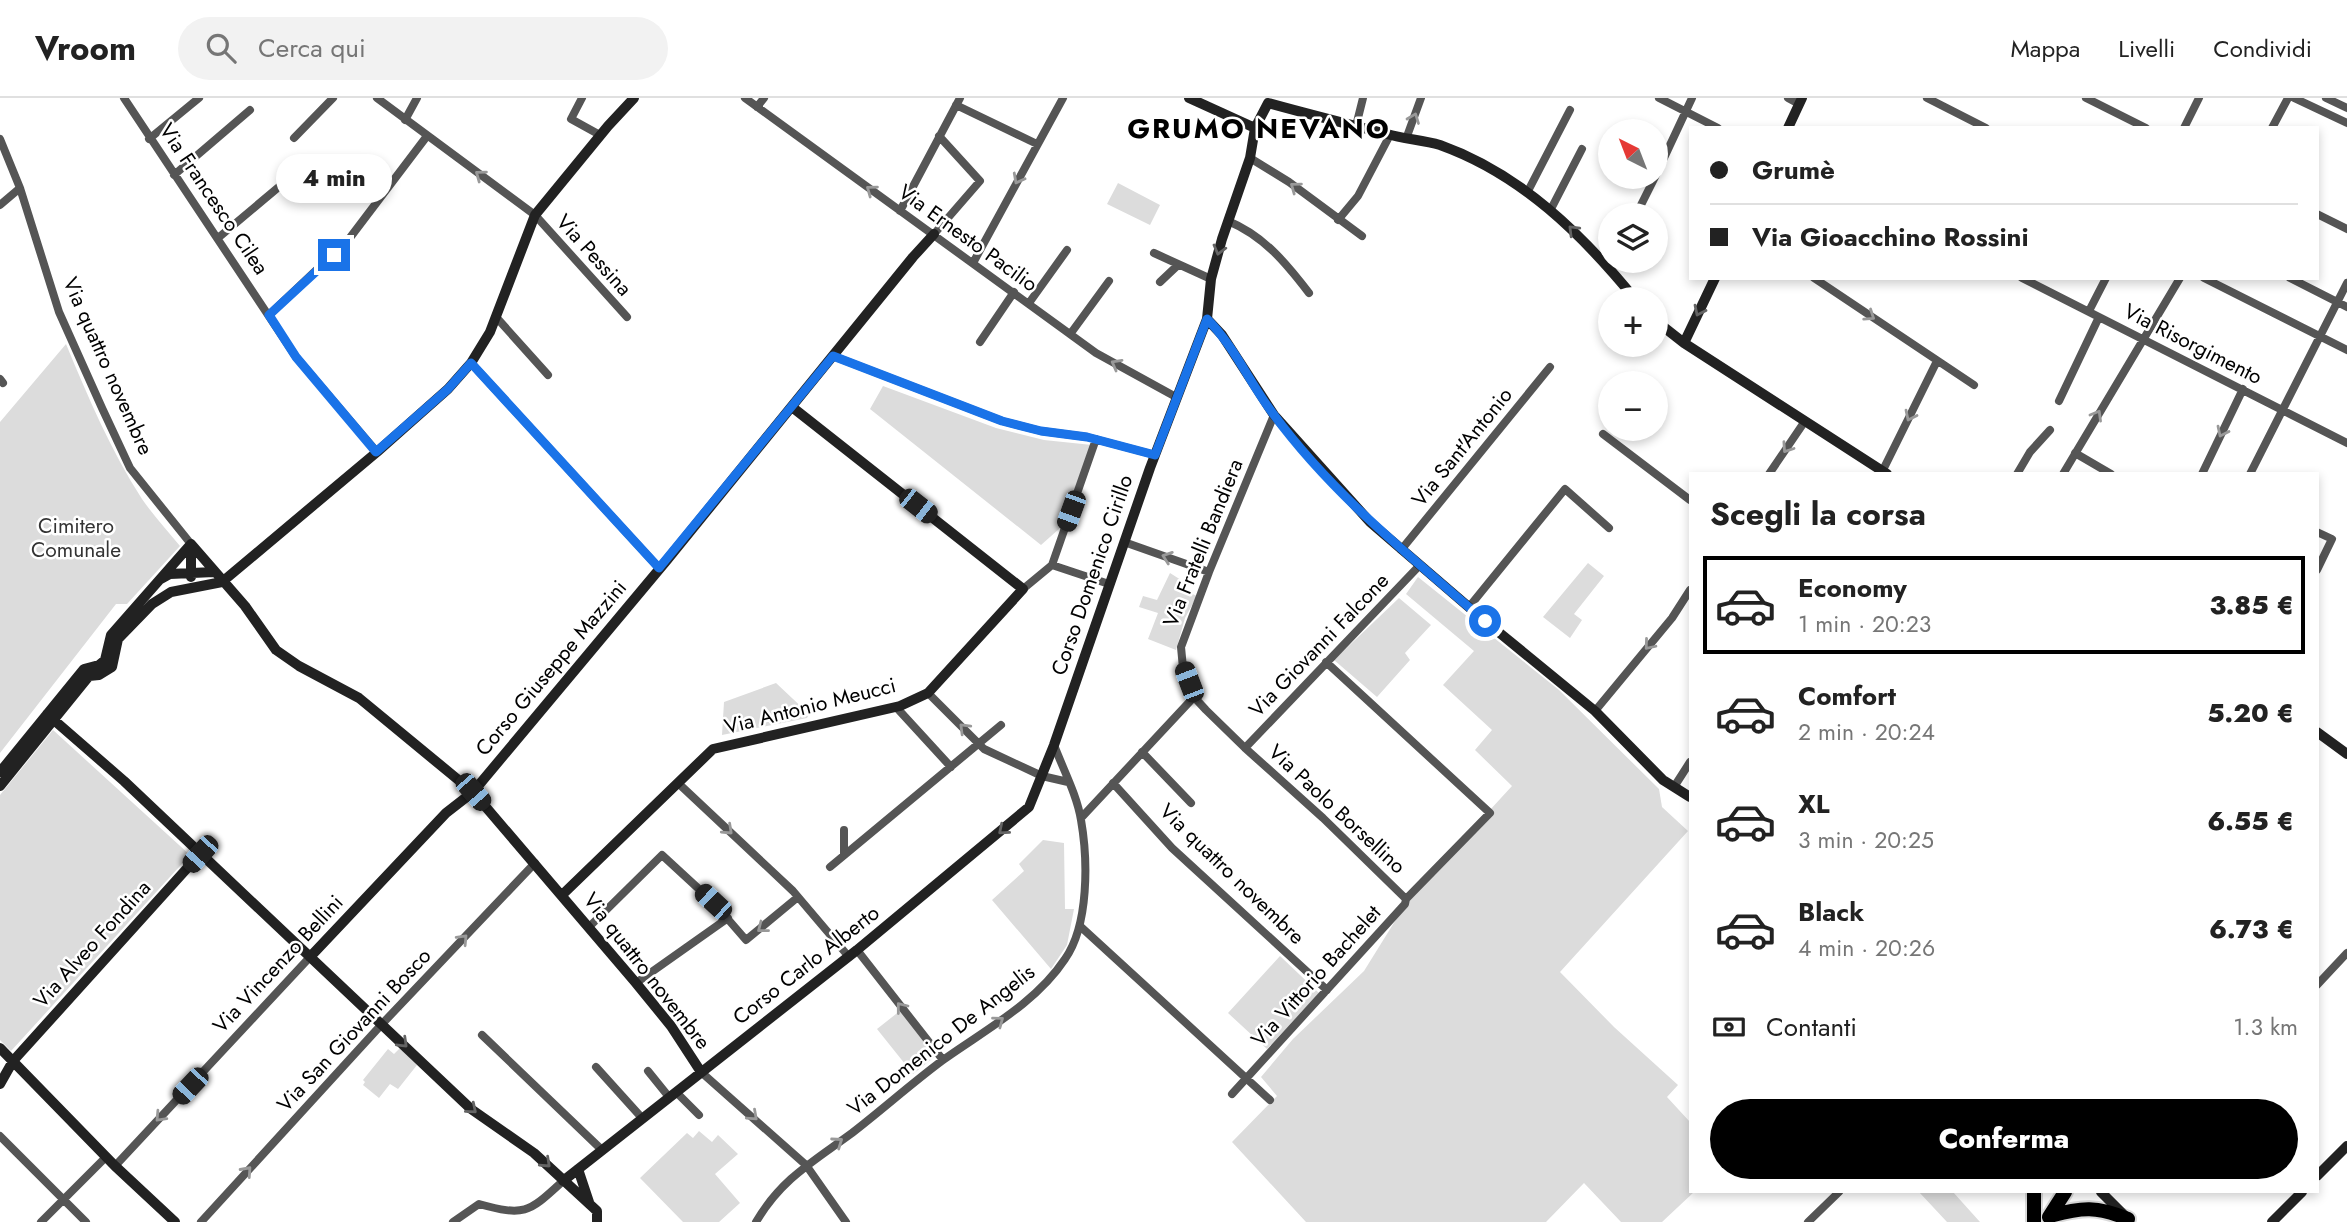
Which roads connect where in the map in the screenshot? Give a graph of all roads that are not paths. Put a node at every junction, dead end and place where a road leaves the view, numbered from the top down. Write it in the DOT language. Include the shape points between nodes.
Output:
graph roads {
  1 [pos="124,98"];
  2 [pos="199,98"];
  3 [pos="333,98"];
  4 [pos="377,98"];
  5 [pos="416,98"];
  6 [pos="634,98"];
  7 [pos="745,98"];
  8 [pos="764,98"];
  9 [pos="1063,98"];
  10 [pos="1189,98"];
  11 [pos="1363,98"];
  12 [pos="1421,98"];
  13 [pos="1659,98"];
  14 [pos="1692,98"];
  15 [pos="1788,98"];
  16 [pos="1927,98"];
  17 [pos="2086,98"];
  18 [pos="2199,98"];
  19 [pos="2288,98"];
  20 [pos="2294,98"];
  21 [pos="2326,98"];
  22 [pos="1801,101"];
  23 [pos="580,102"];
  24 [pos="958,102"];
  25 [pos="1267,103"];
  26 [pos="757,107"];
  27 [pos="2347,108"];
  28 [pos="250,110"];
  29 [pos="1570,110"];
  30 [pos="1686,112"];
  31 [pos="405,120"];
  32 [pos="2347,123"];
  33 [pos="1356,126"];
  34 [pos="1714,126"];
  35 [pos="1789,126"];
  36 [pos="1982,126"];
  37 [pos="2142,126"];
  38 [pos="2184,126"];
  39 [pos="2273,126"];
  40 [pos="1254,133"];
  41 [pos="427,135"];
  42 [pos="600,135"];
  43 [pos="1390,135"];
  44 [pos="939,136"];
  45 [pos="294,138"];
  46 [pos="0,139"];
  47 [pos="149,139"];
  48 [pos="1406,139"];
  49 [pos="1037,144"];
  50 [pos="1582,149"];
  51 [pos="1668,149"];
  52 [pos="1250,158"];
  53 [pos="305,165"];
  54 [pos="174,175"];
  55 [pos="20,188"];
  56 [pos="1528,191"];
  57 [pos="0,205"];
  58 [pos="1551,209"];
  59 [pos="900,211"];
  60 [pos="535,215"];
  61 [pos="2319,215"];
  62 [pos="1338,220"];
  63 [pos="1228,221"];
  64 [pos="2347,229"];
  65 [pos="934,234"];
  66 [pos="1362,236"];
  67 [pos="218,238"];
  68 [pos="1068,250"];
  69 [pos="1598,252"];
  70 [pos="1154,253"];
  71 [pos="973,263"];
  72 [pos="1178,265"];
  73 [pos="1211,279"];
  74 [pos="1714,280"];
  75 [pos="1817,280"];
  76 [pos="2026,280"];
  77 [pos="2105,280"];
  78 [pos="2179,280"];
  79 [pos="2208,280"];
  80 [pos="2294,280"];
  81 [pos="1109,281"];
  82 [pos="1160,282"];
  83 [pos="2347,283"];
  84 [pos="1014,292"];
  85 [pos="1309,293"];
  86 [pos="2338,302"];
  87 [pos="1029,303"];
  88 [pos="2347,307"];
  89 [pos="2089,311"];
  90 [pos="269,315"];
  91 [pos="496,317"];
  92 [pos="627,317"];
  93 [pos="2099,317"];
  94 [pos="1207,319"];
  95 [pos="1668,331"];
  96 [pos="1071,333"];
  97 [pos="2320,337"];
  98 [pos="2143,338"];
  99 [pos="980,342"];
  100 [pos="1684,344"];
  101 [pos="2347,350"];
  102 [pos="833,356"];
  103 [pos="1937,361"];
  104 [pos="471,363"];
  105 [pos="1550,367"];
  106 [pos="548,375"];
  107 [pos="1973,385"];
  108 [pos="2243,389"];
  109 [pos="1176,397"];
  110 [pos="2059,401"];
  111 [pos="792,407"];
  112 [pos="2283,410"];
  113 [pos="1274,415"];
  114 [pos="1805,421"];
  115 [pos="2050,430"];
  116 [pos="1096,439"];
  117 [pos="1613,441"];
  118 [pos="2347,443"];
  119 [pos="376,452"];
  120 [pos="2075,453"];
  121 [pos="1155,455"];
  122 [pos="1770,472"];
  123 [pos="1882,472"];
  124 [pos="1883,472"];
  125 [pos="2018,472"];
  126 [pos="2064,472"];
  127 [pos="2108,472"];
  128 [pos="2203,472"];
  129 [pos="2251,472"];
  130 [pos="1689,499"];
  131 [pos="1609,528"];
  132 [pos="2319,533"];
  133 [pos="1124,542"];
  134 [pos="191,544"];
  135 [pos="1401,550"];
  136 [pos="1052,565"];
  137 [pos="1419,566"];
  138 [pos="2319,566"];
  139 [pos="659,568"];
  140 [pos="214,572"];
  141 [pos="1209,572"];
  142 [pos="185,574"];
  143 [pos="156,581"];
  144 [pos="222,582"];
  145 [pos="1109,584"];
  146 [pos="195,586"];
  147 [pos="1023,589"];
  148 [pos="179,590"];
  149 [pos="1689,592"];
  150 [pos="1469,607"];
  151 [pos="1326,663"];
  152 [pos="928,693"];
  153 [pos="1194,697"];
  154 [pos="896,707"];
  155 [pos="1597,708"];
  156 [pos="51,717"];
  157 [pos="1001,725"];
  158 [pos="2319,733"];
  159 [pos="979,744"];
  160 [pos="1054,744"];
  161 [pos="1245,748"];
  162 [pos="1142,752"];
  163 [pos="2347,754"];
  164 [pos="1689,764"];
  165 [pos="951,767"];
  166 [pos="0,772"];
  167 [pos="1042,776"];
  168 [pos="1068,782"];
  169 [pos="678,783"];
  170 [pos="1113,783"];
  171 [pos="0,786"];
  172 [pos="1674,787"];
  173 [pos="473,792"];
  174 [pos="1689,796"];
  175 [pos="1191,803"];
  176 [pos="1081,818"];
  177 [pos="844,830"];
  178 [pos="200,854"];
  179 [pos="844,855"];
  180 [pos="535,863"];
  181 [pos="830,867"];
  182 [pos="562,895"];
  183 [pos="798,897"];
  184 [pos="1405,898"];
  185 [pos="728,918"];
  186 [pos="589,927"];
  187 [pos="1080,927"];
  188 [pos="853,953"];
  189 [pos="2347,953"];
  190 [pos="310,957"];
  191 [pos="636,983"];
  192 [pos="2319,983"];
  193 [pos="1327,990"];
  194 [pos="382,1024"];
  195 [pos="482,1035"];
  196 [pos="0,1048"];
  197 [pos="943,1060"];
  198 [pos="13,1061"];
  199 [pos="596,1067"];
  200 [pos="648,1071"];
  201 [pos="701,1072"];
  202 [pos="1246,1079"];
  203 [pos="0,1084"];
  204 [pos="673,1094"];
  205 [pos="1233,1094"];
  206 [pos="1270,1100"];
  207 [pos="699,1115"];
  208 [pos="642,1118"];
  209 [pos="0,1136"];
  210 [pos="2347,1146"];
  211 [pos="601,1150"];
  212 [pos="106,1157"];
  213 [pos="806,1165"];
  214 [pos="115,1166"];
  215 [pos="578,1169"];
  216 [pos="2319,1174"];
  217 [pos="564,1181"];
  218 [pos="1838,1193"];
  219 [pos="2034,1193"];
  220 [pos="2046,1193"];
  221 [pos="2065,1193"];
  222 [pos="2102,1193"];
  223 [pos="2301,1193"];
  224 [pos="64,1200"];
  225 [pos="589,1202"];
  226 [pos="2041,1218"];
  227 [pos="2130,1220"];
  228 [pos="41,1222"];
  229 [pos="86,1222"];
  230 [pos="176,1222"];
  231 [pos="201,1222"];
  232 [pos="453,1222"];
  233 [pos="597,1222"];
  234 [pos="756,1222"];
  235 [pos="846,1222"];
  236 [pos="1808,1222"];
  237 [pos="2272,1222"];
  1 -- 47 [label="street, Via Francesco Cilea"];
  2 -- 47 [label="street"];
  3 -- 45 [label="street"];
  4 -- 31 [label="street"];
  5 -- 31 [label="street"];
  6 -- 42 [label="street"];
  7 -- 26 [label="street, Via Ernesto Pacilio"];
  8 -- 26 [label="street"];
  9 -- 49 [label="street"];
  10 -- 40 [label="street"];
  11 -- 33 [label="street"];
  48 -- 12 [label="street, one-way"];
  13 -- 30 [label="street"];
  14 -- 30 [label="street"];
  15 -- 22 [label="street"];
  16 -- 36 [label="street"];
  17 -- 37 [label="street"];
  18 -- 38 [label="street"];
  19 -- 39 [label="street"];
  20 -- 32 [label="street"];
  21 -- 27 [label="street"];
  22 -- 35 [label="street"];
  23 -- 42 [label="street" via="571,119"];
  24 -- 44 [label="street"];
  24 -- 49 [label="street"];
  25 -- 33 [label="street"];
  25 -- 40 [label="street, Corso Domenico Cirillo"];
  59 -- 26 [label="street, Via Ernesto Pacilio, one-way"];
  28 -- 54 [label="street"];
  29 -- 56 [label="street"];
  30 -- 34 [label="street"];
  30 -- 51 [label="street"];
  31 -- 41 [label="street"];
  33 -- 43 [label="street"];
  40 -- 52 [label="street, Corso Domenico Cirillo"];
  60 -- 41 [label="street, one-way"];
  41 -- 90 [label="street" via="349,239"];
  42 -- 60 [label="street"];
  43 -- 48 [label="street"];
  43 -- 62 [label="street" via="1358,196"];
  44 -- 59 [label="street"];
  44 -- 65 [label="street, Corso Giuseppe Mazzini" via="980,181"];
  46 -- 55 [label="street, Via quattro novembre"];
  47 -- 54 [label="street, Via Francesco Cilea"];
  48 -- 56 [label="street" via="1438,145"];
  49 -- 71 [label="street, one-way"];
  50 -- 58 [label="street"];
  62 -- 52 [label="street, one-way"];
  52 -- 63 [label="street, Corso Domenico Cirillo"];
  53 -- 67 [label="street"];
  54 -- 67 [label="street, Via Francesco Cilea"];
  55 -- 57 [label="street"];
  55 -- 134 [label="street, Via quattro novembre" via="59,312 130,468"];
  56 -- 58 [label="street"];
  69 -- 58 [label="street, one-way"];
  59 -- 65 [label="street, Via Ernesto Pacilio"];
  60 -- 91 [label="street"];
  60 -- 92 [label="street, Via Pessina"];
  61 -- 64 [label="street"];
  62 -- 66 [label="street"];
  63 -- 73 [label="street, Corso Domenico Cirillo, one-way"];
  63 -- 85 [label="street" via="1270,245"];
  65 -- 71 [label="street, Via Ernesto Pacilio"];
  65 -- 102 [label="street, Corso Giuseppe Mazzini"];
  67 -- 90 [label="street, Via Francesco Cilea"];
  68 -- 87 [label="street"];
  70 -- 72 [label="street"];
  71 -- 84 [label="street, Via Ernesto Pacilio"];
  72 -- 73 [label="street"];
  72 -- 82 [label="street"];
  73 -- 94 [label="street, Corso Domenico Cirillo"];
  74 -- 100 [label="street, one-way"];
  75 -- 103 [label="street, one-way"];
  76 -- 89 [label="street, Via Risorgimento"];
  77 -- 89 [label="street"];
  78 -- 98 [label="street"];
  79 -- 97 [label="street"];
  80 -- 86 [label="street"];
  81 -- 96 [label="street"];
  83 -- 86 [label="street"];
  84 -- 87 [label="street, Via Ernesto Pacilio"];
  84 -- 99 [label="street"];
  86 -- 88 [label="street"];
  86 -- 97 [label="street"];
  87 -- 96 [label="street, Via Ernesto Pacilio"];
  89 -- 93 [label="street, Via Risorgimento"];
  90 -- 119 [label="street, Via Francesco Cilea" via="296,357"];
  91 -- 104 [label="street"];
  91 -- 106 [label="street"];
  93 -- 98 [label="street, Via Risorgimento"];
  93 -- 110 [label="street"];
  94 -- 109 [label="street, Corso Domenico Cirillo"];
  94 -- 113 [label="street" via="1223,335"];
  95 -- 100 [label="street"];
  109 -- 96 [label="street, Via Ernesto Pacilio, one-way" via="1096,353"];
  97 -- 101 [label="street"];
  97 -- 112 [label="street"];
  98 -- 108 [label="street, Via Risorgimento"];
  120 -- 98 [label="street, one-way"];
  100 -- 114 [label="street"];
  102 -- 111 [label="street, Corso Giuseppe Mazzini"];
  102 -- 116 [label="street" via="1002,421"];
  103 -- 107 [label="street"];
  103 -- 124 [label="street, one-way"];
  104 -- 119 [label="street"];
  104 -- 139 [label="street"];
  105 -- 135 [label="street, Via Sant'Antonio"];
  108 -- 112 [label="street, Via Risorgimento"];
  108 -- 128 [label="street, one-way"];
  109 -- 121 [label="street, Corso Domenico Cirillo"];
  111 -- 139 [label="street, Corso Giuseppe Mazzini"];
  111 -- 147 [label="street"];
  112 -- 118 [label="street, Via Risorgimento"];
  112 -- 129 [label="street"];
  113 -- 135 [label="street" via="1337,488"];
  113 -- 141 [label="street, Via Fratelli Bandiera"];
  114 -- 122 [label="street, one-way"];
  114 -- 123 [label="street"];
  115 -- 125 [label="street"];
  116 -- 121 [label="street"];
  116 -- 136 [label="street"];
  117 -- 130 [label="street"];
  119 -- 144 [label="street"];
  120 -- 126 [label="street"];
  120 -- 127 [label="street"];
  121 -- 133 [label="street, Corso Domenico Cirillo"];
  131 -- 150 [label="street" via="1565,489"];
  132 -- 138 [label="street" via="2332,539"];
  141 -- 133 [label="street, one-way"];
  133 -- 145 [label="street, Corso Domenico Cirillo"];
  134 -- 140 [label="street, Via quattro novembre"];
  134 -- 142 [label="street"];
  134 -- 143 [label="street"];
  135 -- 137 [label="street"];
  136 -- 145 [label="street"];
  136 -- 147 [label="street, Via Antonio Meucci"];
  137 -- 150 [label="street"];
  137 -- 151 [label="street, Via Giovanni Falcone"];
  139 -- 173 [label="street, Corso Giuseppe Mazzini"];
  140 -- 142 [label="street"];
  140 -- 144 [label="street, Via quattro novembre"];
  141 -- 153 [label="street, Via Fratelli Bandiera" via="1181,647"];
  142 -- 143 [label="street" via="170,574"];
  142 -- 146 [label="street"];
  142 -- 148 [label="street"];
  143 -- 156 [label="street" via="111,635 105,660 84,669"];
  144 -- 146 [label="street"];
  144 -- 173 [label="street, Via quattro novembre" via="276,650 359,698"];
  145 -- 160 [label="street, Corso Domenico Cirillo"];
  146 -- 148 [label="street"];
  147 -- 152 [label="street, Via Antonio Meucci"];
  148 -- 156 [label="street" via="152,604 118,639 112,667 89,676"];
  149 -- 155 [label="street, one-way"];
  150 -- 155 [label="street"];
  151 -- 161 [label="street, Via Giovanni Falcone"];
  151 -- 184 [label="street, Via Vittorio Bachelet" via="1490,813"];
  152 -- 154 [label="street, Via Antonio Meucci"];
  159 -- 152 [label="street, one-way"];
  153 -- 161 [label="street, Via Fratelli Bandiera"];
  153 -- 162 [label="street"];
  154 -- 165 [label="street"];
  154 -- 169 [label="street, Via Antonio Meucci" via="713,749"];
  155 -- 172 [label="street" via="1650,768"];
  156 -- 166 [label="street"];
  156 -- 171 [label="street"];
  156 -- 178 [label="street"];
  157 -- 159 [label="street"];
  158 -- 163 [label="street"];
  159 -- 165 [label="street"];
  159 -- 167 [label="street"];
  160 -- 167 [label="street, Corso Carlo Alberto"];
  160 -- 168 [label="street"];
  161 -- 184 [label="street, Via Paolo Borsellino"];
  162 -- 170 [label="street"];
  162 -- 175 [label="street"];
  164 -- 172 [label="street"];
  165 -- 179 [label="street"];
  167 -- 168 [label="street"];
  167 -- 188 [label="street, Corso Carlo Alberto, one-way" via="1021,815"];
  168 -- 176 [label="street"];
  169 -- 182 [label="street, Via Antonio Meucci"];
  169 -- 183 [label="street, one-way"];
  170 -- 176 [label="street"];
  170 -- 193 [label="street, Via quattro novembre" via="1172,848"];
  172 -- 174 [label="street"];
  173 -- 180 [label="street, Via quattro novembre"];
  173 -- 190 [label="street, Via Vincenzo Bellini" via="446,813"];
  176 -- 187 [label="street, Via Domenico De Angelis" via="1085,869"];
  177 -- 179 [label="street"];
  178 -- 190 [label="street"];
  178 -- 198 [label="street, Via Alveo Fondina"];
  179 -- 181 [label="street"];
  180 -- 182 [label="street, Via quattro novembre"];
  194 -- 180 [label="street, Via San Giovanni Bosco, one-way"];
  182 -- 186 [label="street, Via quattro novembre"];
  183 -- 185 [label="street, one-way" via="746,940"];
  183 -- 188 [label="street"];
  184 -- 193 [label="street, Via Vittorio Bachelet" via="1405,904"];
  185 -- 186 [label="street" via="662,855"];
  185 -- 191 [label="street"];
  186 -- 191 [label="street, Via quattro novembre"];
  197 -- 187 [label="street, Via Domenico De Angelis, one-way" via="1041,986 1066,958"];
  187 -- 202 [label="street"];
  197 -- 188 [label="street, one-way"];
  188 -- 201 [label="street, Corso Carlo Alberto"];
  189 -- 192 [label="street"];
  190 -- 194 [label="street"];
  190 -- 214 [label="street, Via Vincenzo Bellini, one-way"];
  191 -- 201 [label="street, Via quattro novembre"];
  193 -- 202 [label="street, Via Vittorio Bachelet"];
  194 -- 217 [label="street, one-way" via="471,1109 534,1153"];
  231 -- 194 [label="street, Via San Giovanni Bosco, one-way"];
  195 -- 211 [label="street"];
  196 -- 198 [label="street"];
  213 -- 197 [label="street, Via Domenico De Angelis, one-way"];
  198 -- 203 [label="street, Via Alveo Fondina"];
  198 -- 212 [label="street"];
  199 -- 208 [label="street"];
  200 -- 204 [label="street"];
  201 -- 204 [label="street, Corso Carlo Alberto"];
  201 -- 213 [label="street, one-way"];
  202 -- 205 [label="street, Via Vittorio Bachelet"];
  202 -- 206 [label="street"];
  204 -- 207 [label="street"];
  204 -- 208 [label="street, Corso Carlo Alberto"];
  208 -- 211 [label="street, Corso Carlo Alberto"];
  209 -- 224 [label="street"];
  210 -- 216 [label="street"];
  211 -- 215 [label="street, Corso Carlo Alberto"];
  212 -- 214 [label="street"];
  212 -- 224 [label="street"];
  213 -- 234 [label="street, Via Domenico De Angelis" via="771,1199"];
  213 -- 235 [label="street"];
  214 -- 230 [label="street"];
  215 -- 217 [label="street, Corso Carlo Alberto"];
  215 -- 225 [label="street"];
  217 -- 225 [label="street"];
  217 -- 232 [label="street" via="529,1209 510,1211 479,1204"];
  218 -- 236 [label="street"];
  219 -- 226 [label="highway"];
  220 -- 226 [label="highway"];
  221 -- 226 [label="highway"];
  222 -- 227 [label="street"];
  223 -- 237 [label="street"];
  224 -- 228 [label="street"];
  224 -- 229 [label="street"];
  225 -- 233 [label="street" via="597,1210"];
  226 -- 227 [label="highway" via="2079,1208 2110,1211"];
}
